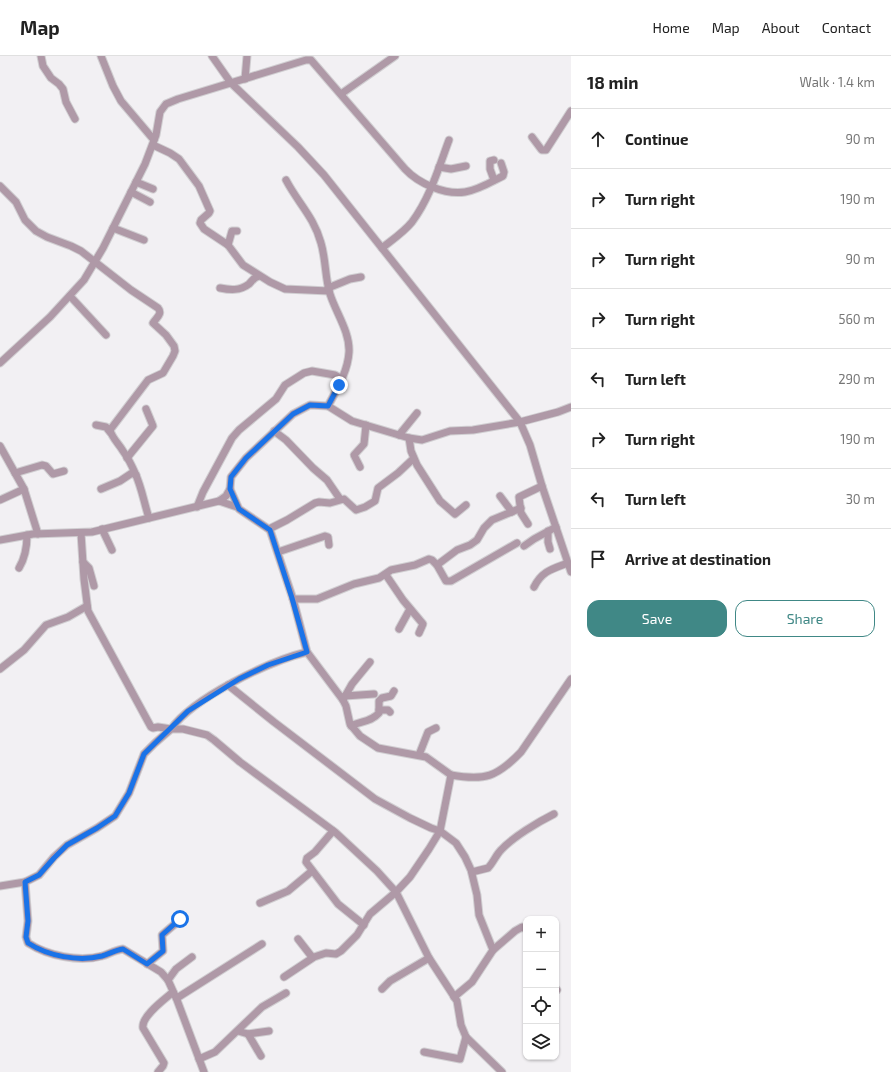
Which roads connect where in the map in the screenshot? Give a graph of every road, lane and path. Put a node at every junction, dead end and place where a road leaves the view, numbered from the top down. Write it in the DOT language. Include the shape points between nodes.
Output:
graph roads {
  1 [pos="41,56"];
  2 [pos="101,56"];
  3 [pos="212,56"];
  4 [pos="246,56"];
  5 [pos="395,56"];
  6 [pos="244,79"];
  7 [pos="231,83"];
  8 [pos="341,94"];
  9 [pos="570,116"];
  10 [pos="75,119"];
  11 [pos="532,137"];
  12 [pos="449,140"];
  13 [pos="153,142"];
  14 [pos="494,160"];
  15 [pos="501,163"];
  16 [pos="466,166"];
  17 [pos="439,167"];
  18 [pos="286,180"];
  19 [pos="494,180"];
  20 [pos="136,182"];
  21 [pos="0,186"];
  22 [pos="432,187"];
  23 [pos="153,189"];
  24 [pos="131,192"];
  25 [pos="150,202"];
  26 [pos="112,228"];
  27 [pos="237,231"];
  28 [pos="144,240"];
  29 [pos="228,245"];
  30 [pos="382,248"];
  31 [pos="95,262"];
  32 [pos="259,276"];
  33 [pos="361,277"];
  34 [pos="220,288"];
  35 [pos="329,290"];
  36 [pos="70,296"];
  37 [pos="106,335"];
  38 [pos="0,363"];
  39 [pos="342,378"];
  40 [pos="328,406"];
  41 [pos="571,407"];
  42 [pos="146,409"];
  43 [pos="416,413"];
  44 [pos="520,422"];
  45 [pos="96,425"];
  46 [pos="366,425"];
  47 [pos="110,432"];
  48 [pos="274,432"];
  49 [pos="399,435"];
  50 [pos="409,438"];
  51 [pos="0,446"];
  52 [pos="128,458"];
  53 [pos="414,459"];
  54 [pos="360,467"];
  55 [pos="64,471"];
  56 [pos="15,473"];
  57 [pos="136,475"];
  58 [pos="542,486"];
  59 [pos="24,489"];
  60 [pos="101,489"];
  61 [pos="230,489"];
  62 [pos="500,496"];
  63 [pos="340,499"];
  64 [pos="0,500"];
  65 [pos="219,501"];
  66 [pos="466,505"];
  67 [pos="197,507"];
  68 [pos="237,507"];
  69 [pos="521,508"];
  70 [pos="512,512"];
  71 [pos="149,518"];
  72 [pos="528,524"];
  73 [pos="556,527"];
  74 [pos="102,529"];
  75 [pos="269,529"];
  76 [pos="548,531"];
  77 [pos="81,533"];
  78 [pos="38,534"];
  79 [pos="27,535"];
  80 [pos="0,540"];
  81 [pos="517,543"];
  82 [pos="330,544"];
  83 [pos="524,546"];
  84 [pos="550,549"];
  85 [pos="112,550"];
  86 [pos="278,552"];
  87 [pos="83,562"];
  88 [pos="568,563"];
  89 [pos="437,565"];
  90 [pos="20,568"];
  91 [pos="571,572"];
  92 [pos="386,574"];
  93 [pos="94,586"];
  94 [pos="534,587"];
  95 [pos="293,599"];
  96 [pos="87,606"];
  97 [pos="410,609"];
  98 [pos="399,629"];
  99 [pos="420,633"];
  100 [pos="307,652"];
  101 [pos="370,662"];
  102 [pos="1,666"];
  103 [pos="571,679"];
  104 [pos="228,685"];
  105 [pos="394,690"];
  106 [pos="374,694"];
  107 [pos="344,698"];
  108 [pos="379,710"];
  109 [pos="390,712"];
  110 [pos="351,726"];
  111 [pos="436,728"];
  112 [pos="171,729"];
  113 [pos="419,755"];
  114 [pos="452,775"];
  115 [pos="554,814"];
  116 [pos="440,830"];
  117 [pos="333,831"];
  118 [pos="312,872"];
  119 [pos="475,872"];
  120 [pos="25,882"];
  121 [pos="0,886"];
  122 [pos="396,892"];
  123 [pos="260,903"];
  124 [pos="182,918"];
  125 [pos="364,925"];
  126 [pos="523,928"];
  127 [pos="298,940"];
  128 [pos="262,944"];
  129 [pos="493,950"];
  130 [pos="312,957"];
  131 [pos="192,958"];
  132 [pos="429,958"];
  133 [pos="147,964"];
  134 [pos="284,977"];
  135 [pos="168,980"];
  136 [pos="382,989"];
  137 [pos="286,993"];
  138 [pos="175,995"];
  139 [pos="454,997"];
  140 [pos="238,1031"];
  141 [pos="269,1031"];
  142 [pos="248,1034"];
  143 [pos="466,1037"];
  144 [pos="424,1052"];
  145 [pos="261,1056"];
  146 [pos="199,1059"];
  147 [pos="158,1072"];
  148 [pos="204,1072"];
  149 [pos="502,1072"];
  1 -- 10 [label="street" via="43,66 63,89 66,102"];
  2 -- 13 [label="street" via="112,86 121,101"];
  3 -- 7 [label="street"];
  4 -- 6 [label="street"];
  5 -- 8 [label="street"];
  6 -- 7 [label="street"];
  6 -- 8 [label="street" via="311,60"];
  7 -- 13 [label="street" via="166,104 160,112"];
  7 -- 30 [label="street" via="298,147"];
  8 -- 22 [label="street" via="408,173"];
  9 -- 11 [label="street" via="546,150 540,149"];
  12 -- 17 [label="street"];
  13 -- 20 [label="street"];
  13 -- 29 [label="street" via="178,159 199,186 210,211 201,220 201,225"];
  14 -- 19 [label="street" via="490,161 490,165"];
  15 -- 19 [label="street" via="503,176"];
  16 -- 17 [label="street" via="451,169"];
  17 -- 22 [label="street"];
  18 -- 35 [label="street" via="292,193 309,214 319,238"];
  19 -- 22 [label="street" via="459,193"];
  20 -- 23 [label="street"];
  20 -- 24 [label="street"];
  21 -- 31 [label="street" via="16,202 25,220 36,231 71,246"];
  22 -- 30 [label="street" via="412,222"];
  24 -- 25 [label="street"];
  24 -- 26 [label="street"];
  26 -- 28 [label="street"];
  26 -- 31 [label="street"];
  27 -- 29 [label="street" via="232,231"];
  29 -- 32 [label="street" via="240,263"];
  30 -- 44 [label="street"];
  31 -- 36 [label="street"];
  31 -- 47 [label="street" via="158,308 161,313 153,323 171,341 175,351 163,373 148,380"];
  32 -- 34 [label="street" via="240,289"];
  32 -- 35 [label="street" via="285,289"];
  33 -- 35 [label="street" via="350,279"];
  35 -- 39 [label="street" via="348,341 349,353"];
  36 -- 37 [label="street"];
  36 -- 38 [label="street"];
  39 -- 40 [label="street"];
  39 -- 67 [label="street" via="312,371 285,384 276,399 232,438 205,486"];
  40 -- 46 [label="street" via="348,420"];
  40 -- 48 [label="street" via="315,404 304,408 293,414"];
  41 -- 44 [label="street"];
  42 -- 52 [label="street" via="154,426"];
  43 -- 49 [label="street"];
  44 -- 50 [label="street" via="450,431 426,440"];
  44 -- 58 [label="street"];
  45 -- 47 [label="street" via="106,427"];
  46 -- 49 [label="street"];
  46 -- 54 [label="street" via="364,444 354,456"];
  47 -- 52 [label="street"];
  48 -- 61 [label="street" via="233,474"];
  48 -- 63 [label="street" via="286,440 327,480"];
  49 -- 50 [label="street"];
  50 -- 53 [label="street"];
  51 -- 56 [label="street"];
  52 -- 57 [label="street"];
  53 -- 63 [label="street" via="378,488 375,501 370,505 356,510 346,500"];
  53 -- 66 [label="street" via="435,494 453,514"];
  55 -- 56 [label="street" via="53,474 42,465"];
  56 -- 59 [label="street"];
  57 -- 60 [label="street" via="132,473"];
  57 -- 71 [label="street"];
  58 -- 69 [label="street" via="519,497"];
  58 -- 73 [label="street"];
  59 -- 64 [label="street"];
  59 -- 78 [label="street"];
  61 -- 65 [label="street"];
  61 -- 68 [label="street"];
  62 -- 70 [label="street"];
  63 -- 75 [label="street" via="330,503 315,503"];
  65 -- 67 [label="street"];
  65 -- 68 [label="street"];
  67 -- 71 [label="street"];
  68 -- 75 [label="street"];
  69 -- 70 [label="street"];
  69 -- 72 [label="street" via="523,518"];
  70 -- 89 [label="street" via="492,520 470,546 457,550"];
  71 -- 74 [label="street"];
  73 -- 76 [label="street"];
  73 -- 88 [label="street"];
  74 -- 77 [label="street"];
  74 -- 85 [label="street"];
  75 -- 86 [label="street"];
  76 -- 83 [label="street"];
  76 -- 84 [label="street"];
  77 -- 78 [label="street"];
  77 -- 87 [label="street"];
  78 -- 79 [label="street"];
  79 -- 80 [label="street"];
  79 -- 90 [label="street"];
  81 -- 89 [label="street" via="451,581 446,581"];
  82 -- 86 [label="street" via="328,537 325,536"];
  86 -- 95 [label="street"];
  87 -- 93 [label="street" via="89,568"];
  87 -- 96 [label="street"];
  88 -- 91 [label="street"];
  88 -- 94 [label="street" via="545,573"];
  89 -- 92 [label="street" via="429,559 391,570"];
  92 -- 95 [label="street" via="317,599"];
  92 -- 97 [label="street"];
  95 -- 100 [label="street"];
  96 -- 102 [label="street" via="46,625 24,650"];
  96 -- 112 [label="street" via="151,727"];
  97 -- 98 [label="street"];
  97 -- 99 [label="street" via="423,624"];
  100 -- 104 [label="street" via="268,665"];
  100 -- 107 [label="street"];
  101 -- 107 [label="street"];
  103 -- 114 [label="street" via="512,762 491,776 470,778"];
  104 -- 112 [label="street" via="188,711"];
  104 -- 116 [label="street" via="375,798 410,818"];
  105 -- 108 [label="street" via="391,696 382,698 379,702"];
  106 -- 107 [label="street"];
  107 -- 110 [label="street"];
  108 -- 109 [label="street"];
  108 -- 110 [label="street" via="379,713 370,720"];
  110 -- 113 [label="street" via="360,736 378,748"];
  111 -- 113 [label="street" via="428,732"];
  112 -- 117 [label="street" via="208,735"];
  112 -- 120 [label="street" via="144,754 129,793 115,816 67,845 39,875"];
  113 -- 114 [label="street"];
  114 -- 116 [label="street"];
  115 -- 119 [label="street" via="535,823 500,850 488,868"];
  116 -- 119 [label="street" via="456,843"];
  116 -- 122 [label="street" via="410,877"];
  117 -- 118 [label="street" via="315,852 306,858"];
  117 -- 122 [label="street"];
  118 -- 123 [label="street" via="288,892"];
  118 -- 125 [label="street" via="343,910"];
  119 -- 129 [label="street" via="479,916"];
  120 -- 121 [label="street"];
  120 -- 133 [label="street" via="28,921 26,937 28,943 38,950 60,957 84,958 123,949"];
  122 -- 125 [label="street" via="370,914"];
  122 -- 132 [label="street"];
  124 -- 133 [label="street" via="162,935 163,950"];
  125 -- 130 [label="street" via="337,954 326,953"];
  126 -- 129 [label="street" via="517,929"];
  127 -- 130 [label="street"];
  128 -- 138 [label="street"];
  129 -- 139 [label="street" via="472,982"];
  130 -- 134 [label="street"];
  131 -- 135 [label="street" via="176,969"];
  132 -- 136 [label="street" via="390,981"];
  132 -- 139 [label="street"];
  133 -- 135 [label="street" via="161,972"];
  135 -- 138 [label="street"];
  137 -- 140 [label="street" via="262,1008"];
  138 -- 146 [label="street"];
  138 -- 147 [label="street" via="153,1010 143,1024 164,1063"];
  139 -- 143 [label="street"];
  140 -- 142 [label="street"];
  140 -- 146 [label="street" via="214,1053"];
  141 -- 142 [label="street"];
  142 -- 145 [label="street"];
  143 -- 144 [label="street" via="460,1058"];
  143 -- 149 [label="street"];
  146 -- 148 [label="street"];
}
